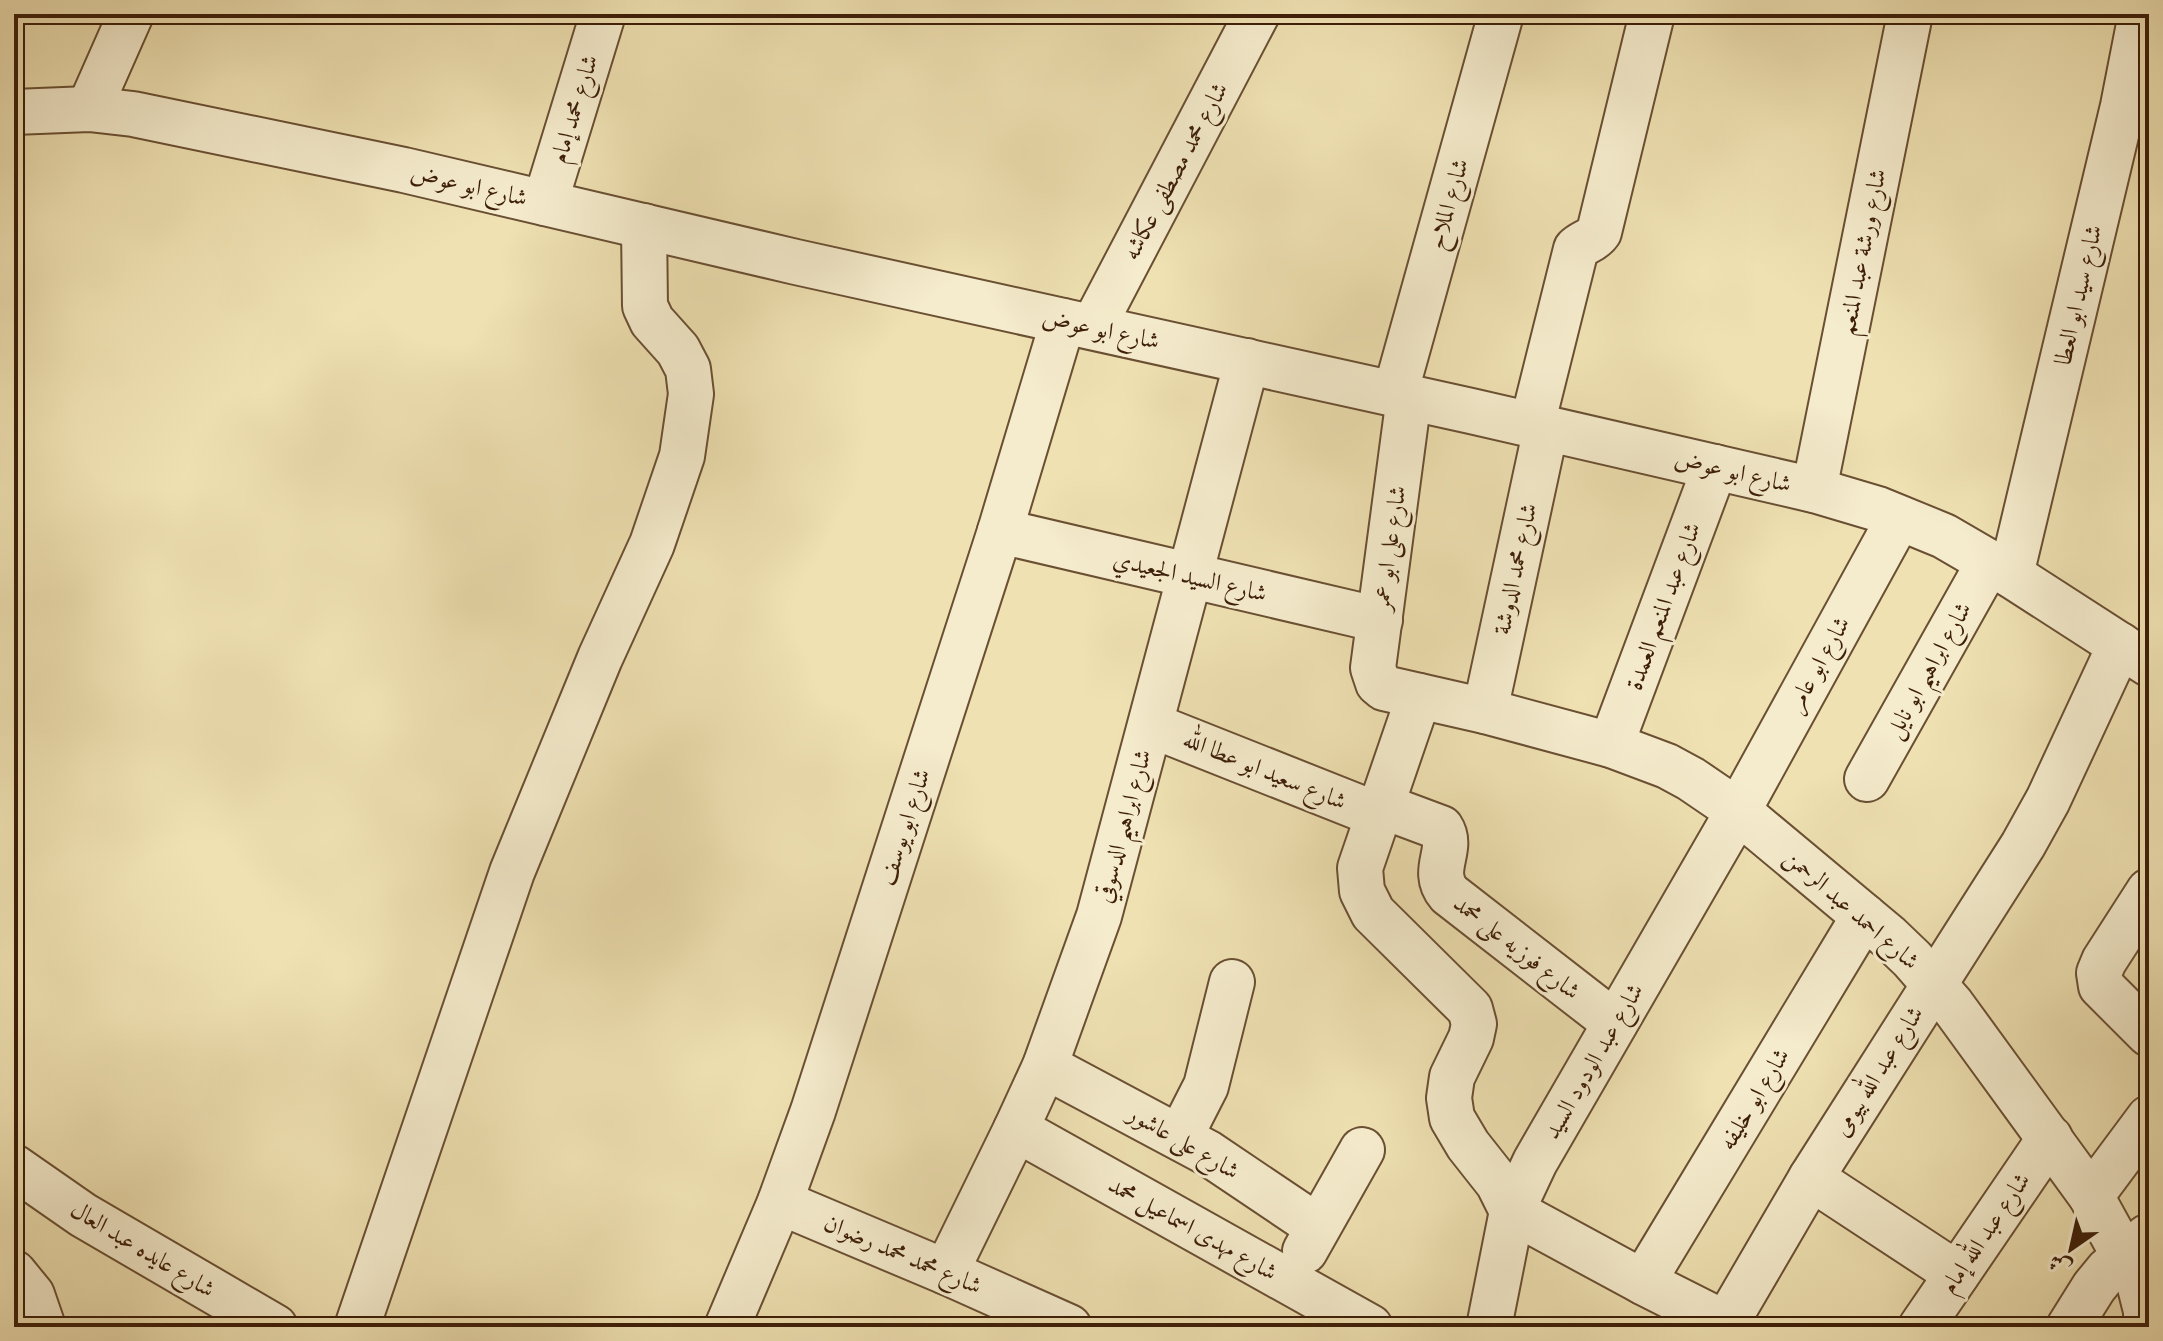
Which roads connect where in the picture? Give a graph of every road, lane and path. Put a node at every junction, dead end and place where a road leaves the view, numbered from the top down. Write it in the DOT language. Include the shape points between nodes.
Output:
graph roads {
  1 [pos="131,14"];
  2 [pos="603,14"];
  3 [pos="1257,14"];
  4 [pos="1501,14"];
  5 [pos="1652,14"];
  6 [pos="1910,14"];
  7 [pos="2143,27"];
  8 [pos="89,109"];
  9 [pos="14,112"];
  10 [pos="545,203"];
  11 [pos="644,226"];
  12 [pos="1078,324"];
  13 [pos="1247,361"];
  14 [pos="1402,395"];
  15 [pos="1539,426"];
  16 [pos="1715,467"];
  17 [pos="1814,490"];
  18 [pos="1899,518"];
  19 [pos="1000,531"];
  20 [pos="2000,569"];
  21 [pos="1190,576"];
  22 [pos="1380,620"];
  23 [pos="2135,654"];
  24 [pos="1406,693"];
  25 [pos="1485,711"];
  26 [pos="1151,725"];
  27 [pos="1611,745"];
  28 [pos="1867,779"];
  29 [pos="1380,811"];
  30 [pos="1738,811"];
  31 [pos="2149,891"];
  32 [pos="1864,916"];
  33 [pos="1232,982"];
  34 [pos="1934,983"];
  35 [pos="1615,1023"];
  36 [pos="2149,1034"];
  37 [pos="1045,1066"];
  38 [pos="2149,1118"];
  39 [pos="1016,1129"];
  40 [pos="1180,1137"];
  41 [pos="2050,1138"];
  42 [pos="1362,1150"];
  43 [pos="14,1167"];
  44 [pos="1811,1178"];
  45 [pos="2091,1196"];
  46 [pos="780,1202"];
  47 [pos="1512,1211"];
  48 [pos="1318,1227"];
  49 [pos="2137,1246"];
  50 [pos="946,1272"];
  51 [pos="14,1273"];
  52 [pos="1957,1274"];
  53 [pos="1288,1281"];
  54 [pos="1643,1282"];
  55 [pos="1728,1326"];
  56 [pos="43,1327"];
  57 [pos="275,1327"];
  58 [pos="357,1327"];
  59 [pos="727,1327"];
  60 [pos="1069,1327"];
  61 [pos="1370,1327"];
  62 [pos="1489,1327"];
  63 [pos="1921,1327"];
  64 [pos="2069,1327"];
  65 [pos="2146,1327"];
  1 -- 8 [label="street"];
  2 -- 10 [label="street, شارع محمد إمام"];
  3 -- 12 [label="street, شارع محمد مصطفى عكاشه"];
  4 -- 14 [label="street, شارع الملاح"];
  5 -- 15 [label="street, شارع محمد الدوشة" via="1599,232 1576,249"];
  6 -- 17 [label="street, شارع ورشة عبد المنعم"];
  7 -- 20 [label="street, شارع سيد ابو العطا"];
  8 -- 9 [label="street, شارع ابو عوض"];
  8 -- 10 [label="street, شارع ابو عوض"];
  10 -- 11 [label="street, شارع ابو عوض"];
  11 -- 12 [label="street, شارع ابو عوض"];
  11 -- 58 [label="street" via="645,306 688,369 691,394 682,456 652,544 512,872"];
  12 -- 13 [label="street, شارع ابو عوض"];
  12 -- 19 [label="street, شارع ابو يوسف"];
  13 -- 14 [label="street, شارع ابو عوض"];
  13 -- 21 [label="street, شارع ابراهيم الدسوقي"];
  14 -- 15 [label="street, شارع ابو عوض"];
  14 -- 22 [label="street, شارع على ابو عمر"];
  15 -- 16 [label="street, شارع ابو عوض"];
  15 -- 25 [label="street, شارع محمد الدوشة"];
  16 -- 17 [label="street, شارع ابو عوض"];
  16 -- 27 [label="street, شارع عبد المنعم العمدة"];
  17 -- 18 [label="street, شارع ابو عوض"];
  18 -- 20 [label="street, شارع ابو عوض" via="1944,536"];
  18 -- 30 [label="street, شارع ابو عامر"];
  19 -- 21 [label="street, شارع السيد الجعيدي"];
  19 -- 46 [label="street, شارع ابو يوسف"];
  20 -- 23 [label="street, شارع ابو عوض"];
  20 -- 28 [label="street, شارع ابراهيم ابو نايل"];
  21 -- 22 [label="street, شارع السيد الجعيدي"];
  21 -- 26 [label="street, شارع ابراهيم الدسوقي"];
  22 -- 24 [label="street, شارع على ابو عمر" via="1374,676 1384,688"];
  23 -- 34 [label="street, شارع عبد الله بيومى"];
  24 -- 25 [label="street, شارع احمد عبد الرحمن"];
  24 -- 29 [label="street"];
  25 -- 27 [label="street, شارع احمد عبد الرحمن"];
  26 -- 29 [label="street, شارع سعيد ابو عطا الله"];
  26 -- 37 [label="street, شارع ابراهيم الدسوقي" via="1099,916"];
  27 -- 30 [label="street, شارع احمد عبد الرحمن" via="1667,766"];
  29 -- 35 [label="street, شارع فوزيه على محمد" via="1441,828 1446,839 1440,871 1449,894"];
  29 -- 47 [label="street" via="1360,868 1362,891 1373,913 1470,1009 1471,1038 1452,1077 1452,1118"];
  30 -- 32 [label="street, شارع احمد عبد الرحمن"];
  30 -- 35 [label="street, شارع عبد الودود السيد"];
  31 -- 36 [label="street" via="2099,973 2101,986"];
  32 -- 34 [label="street, شارع احمد عبد الرحمن"];
  32 -- 54 [label="street, شارع ابو خليفه"];
  33 -- 40 [label="street" via="1206,1086"];
  34 -- 41 [label="street, شارع احمد عبد الرحمن"];
  34 -- 44 [label="street, شارع عبد الله بيومى"];
  35 -- 47 [label="street, شارع عبد الودود السيد"];
  37 -- 39 [label="street, شارع ابراهيم الدسوقي"];
  37 -- 40 [label="street, شارع على عاشور"];
  38 -- 45 [label="street"];
  39 -- 50 [label="street, شارع ابراهيم الدسوقي"];
  39 -- 53 [label="street, شارع مهدى اسماعيل محمد"];
  40 -- 48 [label="street, شارع على عاشور"];
  41 -- 45 [label="street, شارع احمد عبد الرحمن"];
  41 -- 52 [label="street, شارع عبد الله إمام"];
  42 -- 48 [label="street"];
  43 -- 57 [label="street, شارع عايده عبد العال" via="83,1215"];
  44 -- 52 [label="street"];
  44 -- 55 [label="street, شارع عبد الله بيومى"];
  45 -- 49 [label="street, شارع احمد عبد الرحمن"];
  46 -- 50 [label="street, شارع محمد محمد رضوان"];
  46 -- 59 [label="street, شارع ابو يوسف"];
  47 -- 54 [label="street"];
  47 -- 62 [label="street, شارع عبد الودود السيد"];
  48 -- 53 [label="street"];
  49 -- 64 [label="street" via="2108,1270"];
  49 -- 65 [label="street, شارع احمد عبد الرحمن"];
  50 -- 60 [label="street, شارع محمد محمد رضوان"];
  51 -- 56 [label="street" via="32,1295"];
  52 -- 63 [label="street, شارع عبد الله إمام"];
  53 -- 61 [label="street, شارع مهدى اسماعيل محمد"];
  54 -- 55 [label="street"];
}
